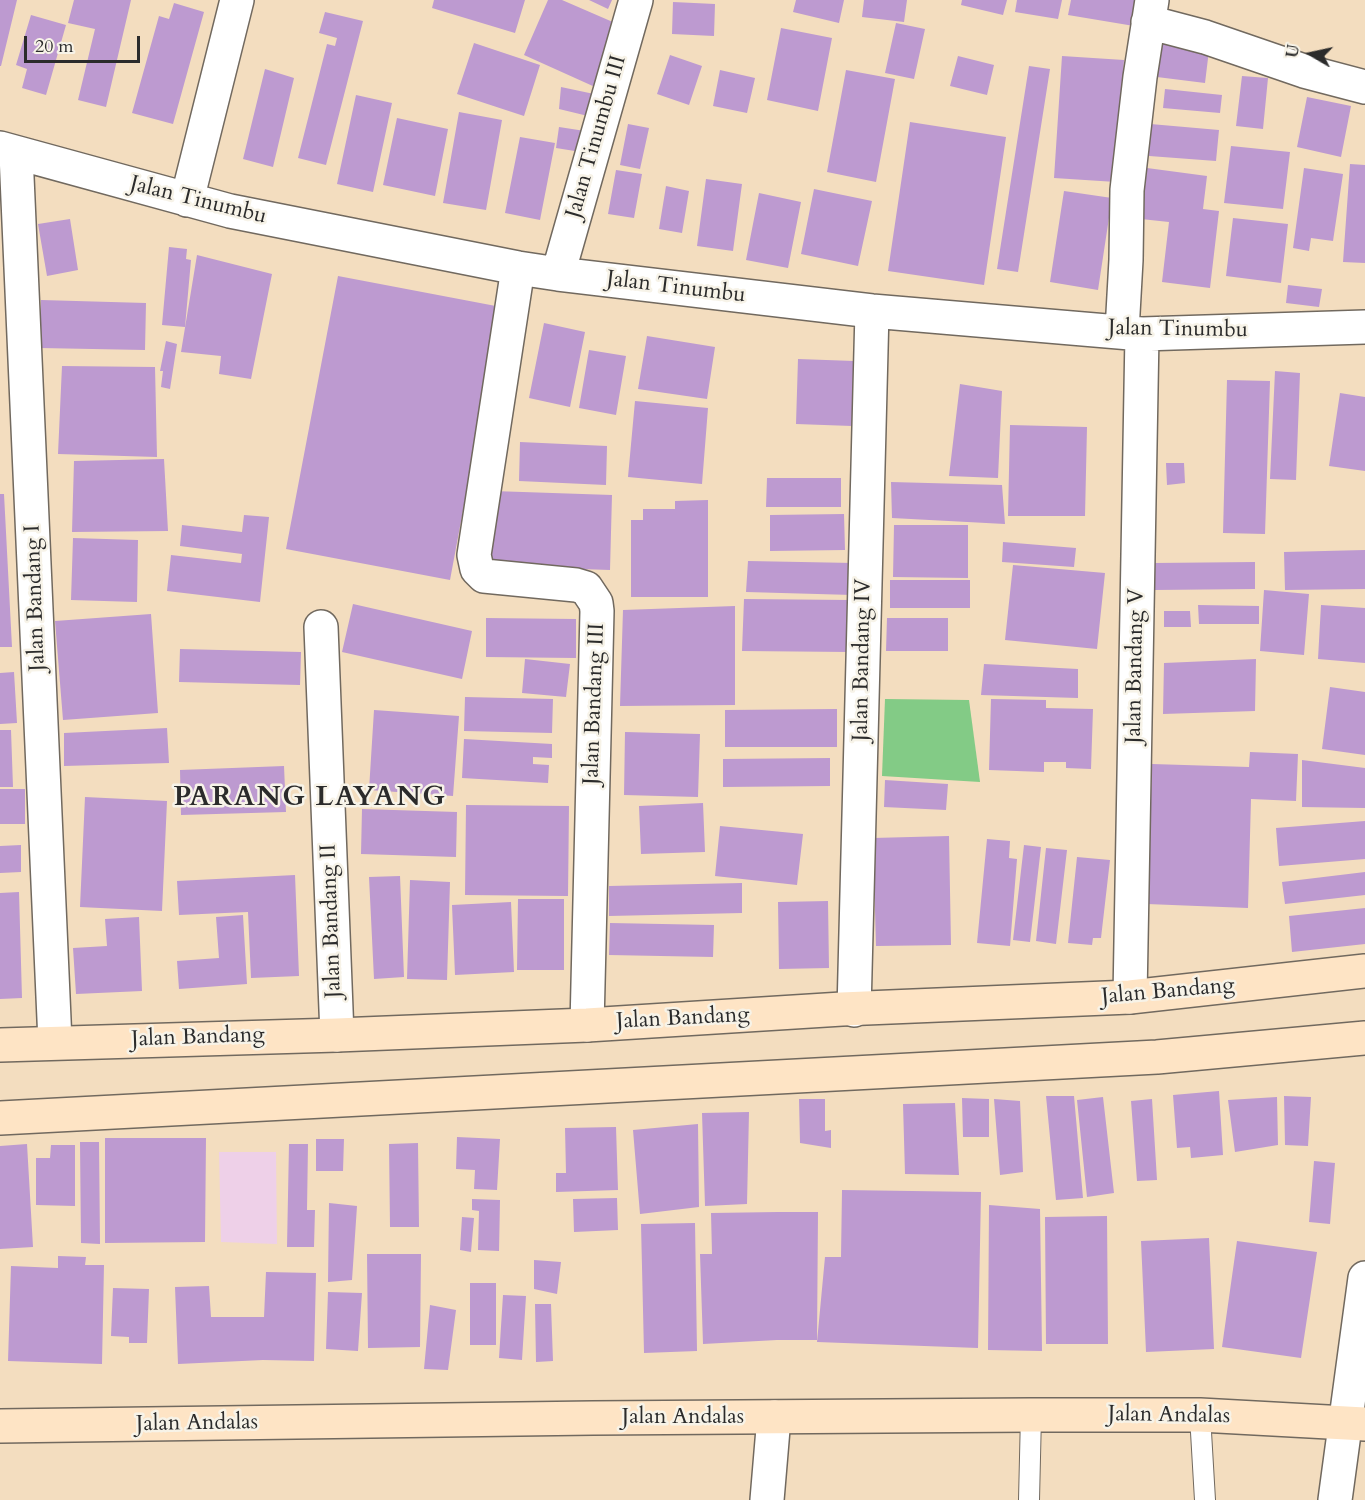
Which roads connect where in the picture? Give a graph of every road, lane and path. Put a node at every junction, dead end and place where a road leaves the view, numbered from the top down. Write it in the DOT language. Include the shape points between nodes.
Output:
graph roads {
  1 [pos="237,0"];
  2 [pos="636,0"];
  3 [pos="1150,11"];
  4 [pos="1365,87"];
  5 [pos="8,151"];
  6 [pos="187,200"];
  7 [pos="518,268"];
  8 [pos="558,274"];
  9 [pos="872,311"];
  10 [pos="1365,327"];
  11 [pos="1132,332"];
  12 [pos="321,627"];
  13 [pos="1365,971"];
  14 [pos="1130,997"];
  15 [pos="854,1010"];
  16 [pos="587,1024"];
  17 [pos="336,1035"];
  18 [pos="1365,1038"];
  19 [pos="55,1042"];
  20 [pos="0,1045"];
  21 [pos="0,1118"];
  22 [pos="1365,1278"];
  23 [pos="1031,1414"];
  24 [pos="1200,1415"];
  25 [pos="774,1417"];
  26 [pos="1356,1424"];
  27 [pos="0,1426"];
  28 [pos="767,1500"];
  29 [pos="1029,1500"];
  30 [pos="1204,1500"];
  31 [pos="1335,1500"];
  1 -- 6 [label="street"];
  2 -- 8 [label="street, Jalan Tinumbu III"];
  3 -- 4 [label="street" via="1205,38"];
  3 -- 11 [label="street, Jalan Bandang V" via="1127,190 1126,260"];
  5 -- 6 [label="street, Jalan Tinumbu"];
  5 -- 19 [label="street, Jalan Bandang I"];
  6 -- 7 [label="street, Jalan Tinumbu"];
  7 -- 8 [label="street, Jalan Tinumbu"];
  7 -- 16 [label="street, Jalan Bandang III" via="474,555 477,569 484,576 576,585 586,588 596,603"];
  8 -- 9 [label="street, Jalan Tinumbu"];
  9 -- 11 [label="street, Jalan Tinumbu"];
  9 -- 15 [label="street, Jalan Bandang IV"];
  10 -- 11 [label="street, Jalan Tinumbu"];
  11 -- 14 [label="street, Jalan Bandang V"];
  12 -- 17 [label="street, Jalan Bandang II"];
  13 -- 14 [label="main road, Jalan Bandang"];
  14 -- 15 [label="main road, Jalan Bandang"];
  15 -- 16 [label="main road, Jalan Bandang"];
  16 -- 17 [label="main road, Jalan Bandang"];
  17 -- 19 [label="main road, Jalan Bandang"];
  18 -- 21 [label="main road" via="1145,1058"];
  19 -- 20 [label="main road, Jalan Bandang"];
  22 -- 26 [label="street"];
  23 -- 24 [label="main road, Jalan Andalas"];
  23 -- 25 [label="main road, Jalan Andalas"];
  23 -- 29 [label="lane"];
  24 -- 26 [label="main road, Jalan Andalas"];
  24 -- 30 [label="lane"];
  25 -- 27 [label="main road, Jalan Andalas"];
  25 -- 28 [label="street"];
  26 -- 31 [label="street"];
}
